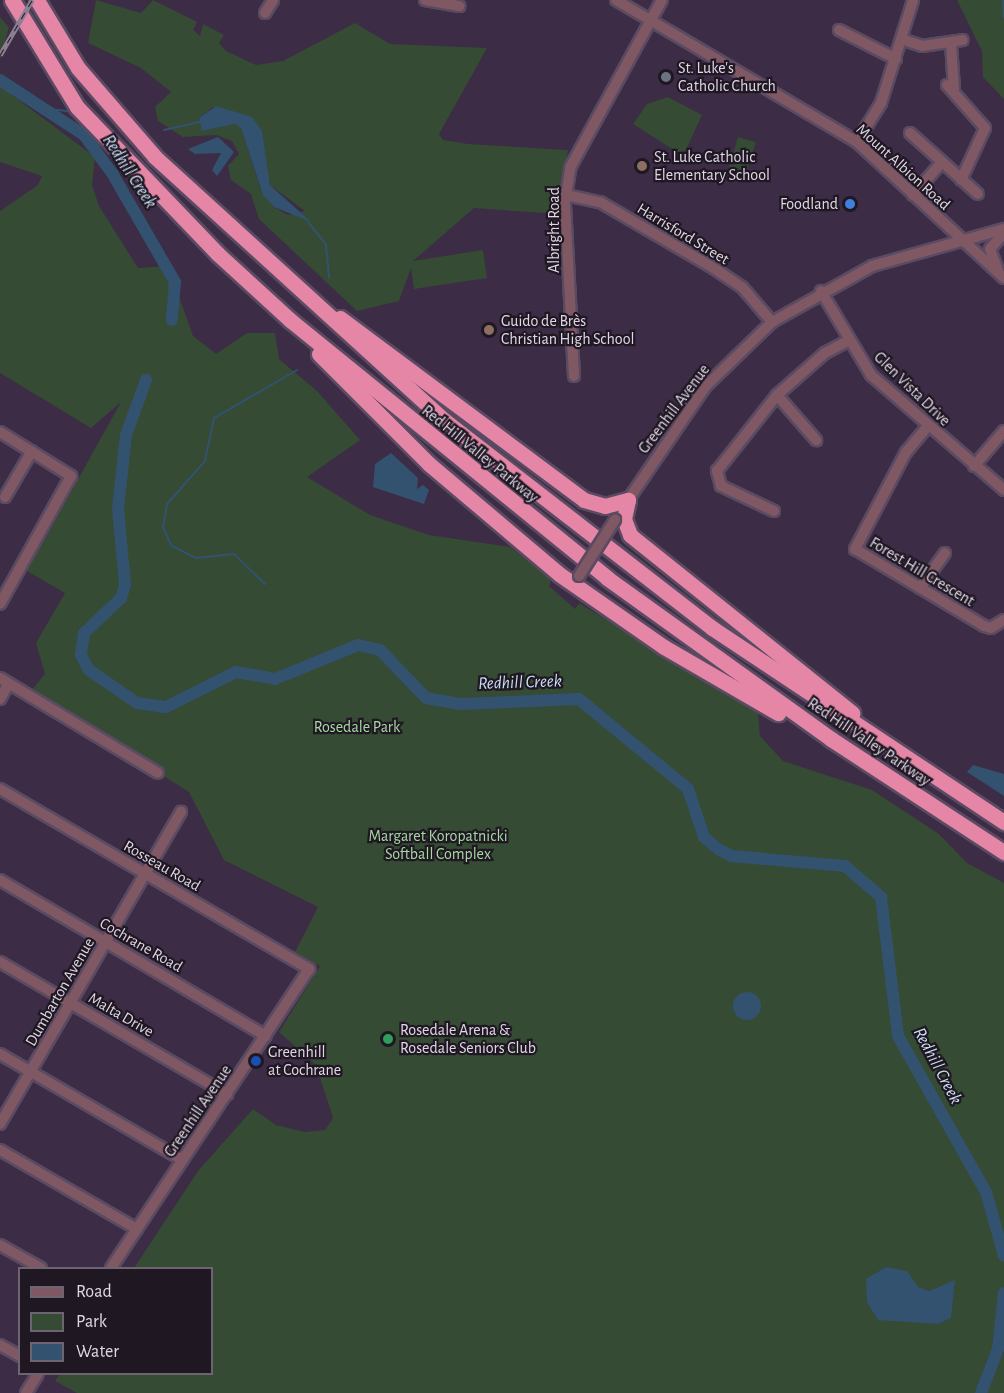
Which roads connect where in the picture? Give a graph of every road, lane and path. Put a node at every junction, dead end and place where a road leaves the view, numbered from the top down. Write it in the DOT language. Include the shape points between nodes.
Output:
graph roads {
  1 [pos="12,0"];
  2 [pos="37,0"];
  3 [pos="273,0"];
  4 [pos="425,0"];
  5 [pos="616,0"];
  6 [pos="662,0"];
  7 [pos="913,0"];
  8 [pos="459,6"];
  9 [pos="265,13"];
  10 [pos="649,20"];
  11 [pos="839,30"];
  12 [pos="963,39"];
  13 [pos="904,40"];
  14 [pos="951,43"];
  15 [pos="896,59"];
  16 [pos="910,133"];
  17 [pos="857,142"];
  18 [pos="942,162"];
  19 [pos="960,180"];
  20 [pos="978,194"];
  21 [pos="566,195"];
  22 [pos="913,195"];
  23 [pos="1004,231"];
  24 [pos="960,241"];
  25 [pos="1002,277"];
  26 [pos="286,281"];
  27 [pos="821,291"];
  28 [pos="290,320"];
  29 [pos="772,322"];
  30 [pos="849,340"];
  31 [pos="574,376"];
  32 [pos="777,395"];
  33 [pos="928,426"];
  34 [pos="1004,431"];
  35 [pos="0,432"];
  36 [pos="816,440"];
  37 [pos="32,451"];
  38 [pos="974,466"];
  39 [pos="1004,490"];
  40 [pos="5,497"];
  41 [pos="628,500"];
  42 [pos="774,511"];
  43 [pos="945,553"];
  44 [pos="576,580"];
  45 [pos="4,587"];
  46 [pos="920,588"];
  47 [pos="0,604"];
  48 [pos="1004,620"];
  49 [pos="4,681"];
  50 [pos="0,699"];
  51 [pos="831,739"];
  52 [pos="916,766"];
  53 [pos="158,773"];
  54 [pos="0,789"];
  55 [pos="181,812"];
  56 [pos="1004,822"];
  57 [pos="1004,852"];
  58 [pos="146,873"];
  59 [pos="0,880"];
  60 [pos="106,942"];
  61 [pos="0,962"];
  62 [pos="309,969"];
  63 [pos="71,1003"];
  64 [pos="266,1036"];
  65 [pos="0,1054"];
  66 [pos="30,1072"];
  67 [pos="227,1094"];
  68 [pos="0,1124"];
  69 [pos="0,1150"];
  70 [pos="183,1160"];
  71 [pos="137,1229"];
  72 [pos="0,1245"];
  73 [pos="38,1267"];
  74 [pos="112,1267"];
  75 [pos="0,1344"];
  76 [pos="18,1355"];
  77 [pos="37,1375"];
  78 [pos="26,1393"];
  1 -- 28 [label="highway, Red Hill Valley Parkway" via="77,107 218,254"];
  2 -- 26 [label="highway, Red Hill Valley Parkway" via="59,42 124,125"];
  3 -- 9 [label="street"];
  4 -- 8 [label="street"];
  5 -- 10 [label="street, Mount Albion Road"];
  6 -- 10 [label="street, Albright Road"];
  7 -- 13 [label="street"];
  10 -- 17 [label="street, Mount Albion Road"];
  10 -- 21 [label="street, Albright Road" via="578,145"];
  11 -- 15 [label="street"];
  12 -- 14 [label="street"];
  13 -- 14 [label="street" via="922,46"];
  13 -- 15 [label="street"];
  14 -- 19 [label="street" via="950,87 985,128"];
  15 -- 17 [label="street" via="881,103"];
  16 -- 18 [label="street"];
  17 -- 22 [label="street, Mount Albion Road"];
  18 -- 19 [label="street"];
  18 -- 22 [label="street"];
  19 -- 20 [label="street"];
  21 -- 29 [label="street, Harrisford Street" via="600,202 715,269 742,287"];
  21 -- 31 [label="street, Albright Road"];
  22 -- 24 [label="street, Mount Albion Road"];
  23 -- 24 [label="street, Greenhill Avenue"];
  23 -- 25 [label="street" via="990,249"];
  24 -- 25 [label="street, Mount Albion Road"];
  24 -- 27 [label="street, Greenhill Avenue" via="872,266"];
  26 -- 41 [label="highway" via="584,500 612,506"];
  26 -- 52 [label="highway, Red Hill Valley Parkway" via="444,420 609,551 736,645"];
  27 -- 29 [label="street, Greenhill Avenue"];
  27 -- 30 [label="street, Glen Vista Drive"];
  28 -- 44 [label="highway" via="429,464"];
  28 -- 51 [label="highway, Red Hill Valley Parkway" via="530,518"];
  29 -- 41 [label="street, Greenhill Avenue" via="706,386"];
  30 -- 32 [label="street" via="825,353"];
  30 -- 33 [label="street, Glen Vista Drive" via="871,375"];
  32 -- 36 [label="street"];
  32 -- 42 [label="street" via="740,436 717,480"];
  33 -- 38 [label="street, Glen Vista Drive"];
  33 -- 46 [label="street, Forest Hill Crescent" via="906,452 855,549"];
  34 -- 38 [label="street"];
  35 -- 37 [label="street"];
  37 -- 40 [label="street"];
  37 -- 45 [label="street" via="68,472 71,480"];
  38 -- 39 [label="street, Glen Vista Drive"];
  41 -- 44 [label="street, Greenhill Avenue, bridge"];
  41 -- 52 [label="highway" via="624,519 630,535"];
  43 -- 46 [label="street"];
  44 -- 51 [label="highway" via="672,652"];
  45 -- 47 [label="street"];
  46 -- 48 [label="street, Forest Hill Crescent" via="984,626 992,628"];
  49 -- 50 [label="street"];
  49 -- 53 [label="street"];
  51 -- 57 [label="highway, Red Hill Valley Parkway"];
  52 -- 56 [label="highway, Red Hill Valley Parkway"];
  54 -- 58 [label="street, Rosseau Road"];
  55 -- 58 [label="street, Dumbarton Avenue"];
  58 -- 60 [label="street, Dumbarton Avenue"];
  58 -- 62 [label="street, Rosseau Road"];
  59 -- 60 [label="street, Cochrane Road"];
  60 -- 63 [label="street, Dumbarton Avenue"];
  60 -- 64 [label="street, Cochrane Road"];
  61 -- 63 [label="street, Malta Drive"];
  62 -- 64 [label="street, Greenhill Avenue"];
  63 -- 66 [label="street, Dumbarton Avenue"];
  63 -- 67 [label="street, Malta Drive"];
  64 -- 67 [label="street, Greenhill Avenue"];
  65 -- 66 [label="street"];
  66 -- 68 [label="street, Dumbarton Avenue"];
  66 -- 70 [label="street"];
  67 -- 70 [label="street, Greenhill Avenue"];
  69 -- 71 [label="street"];
  70 -- 71 [label="street, Greenhill Avenue"];
  71 -- 74 [label="street, Greenhill Avenue"];
  72 -- 73 [label="street"];
  75 -- 76 [label="street"];
  77 -- 78 [label="street"];
}
